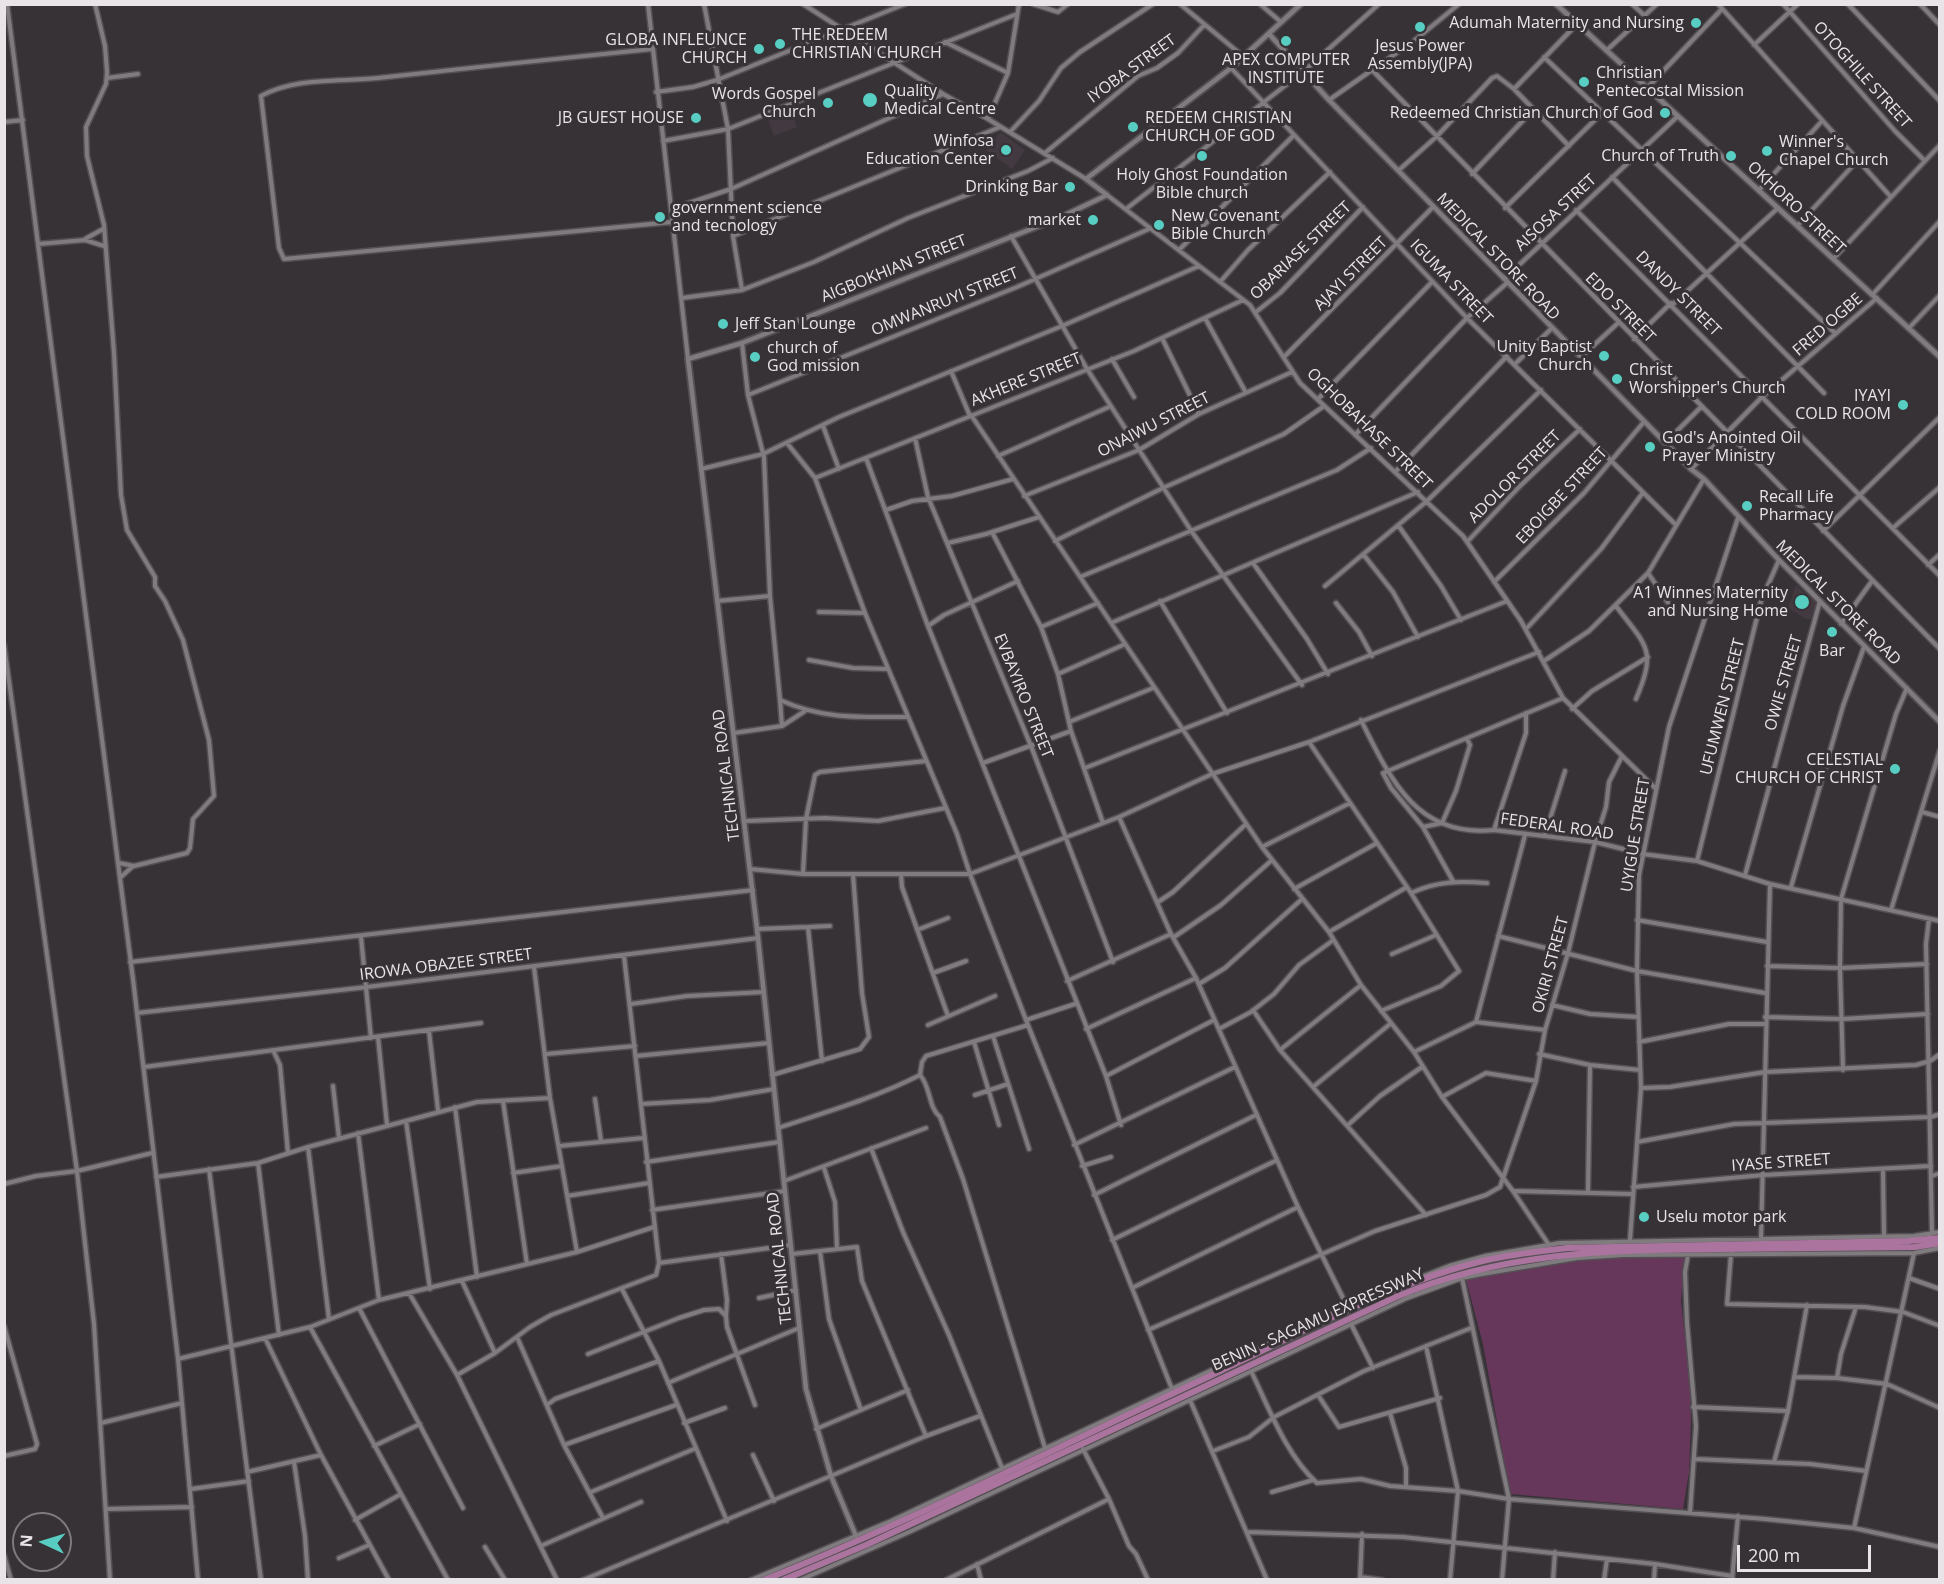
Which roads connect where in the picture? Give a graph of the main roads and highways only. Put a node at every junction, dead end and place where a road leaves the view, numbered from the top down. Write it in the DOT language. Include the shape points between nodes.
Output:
graph roads {
  1 [pos="1940,1238"];
  2 [pos="1940,1243"];
  3 [pos="1395,1294"];
  4 [pos="764,1580"];
  5 [pos="783,1580"];
  1 -- 3 [label="highway" via="1567,1248 1490,1260 1433,1276"];
  2 -- 3 [label="highway, BENIN - SAGAMU EXPRESSWAY" via="1915,1247 1533,1257"];
  3 -- 4 [label="highway" via="1349,1309 858,1542"];
  3 -- 5 [label="highway, BENIN - SAGAMU EXPRESSWAY" via="866,1545"];
}
